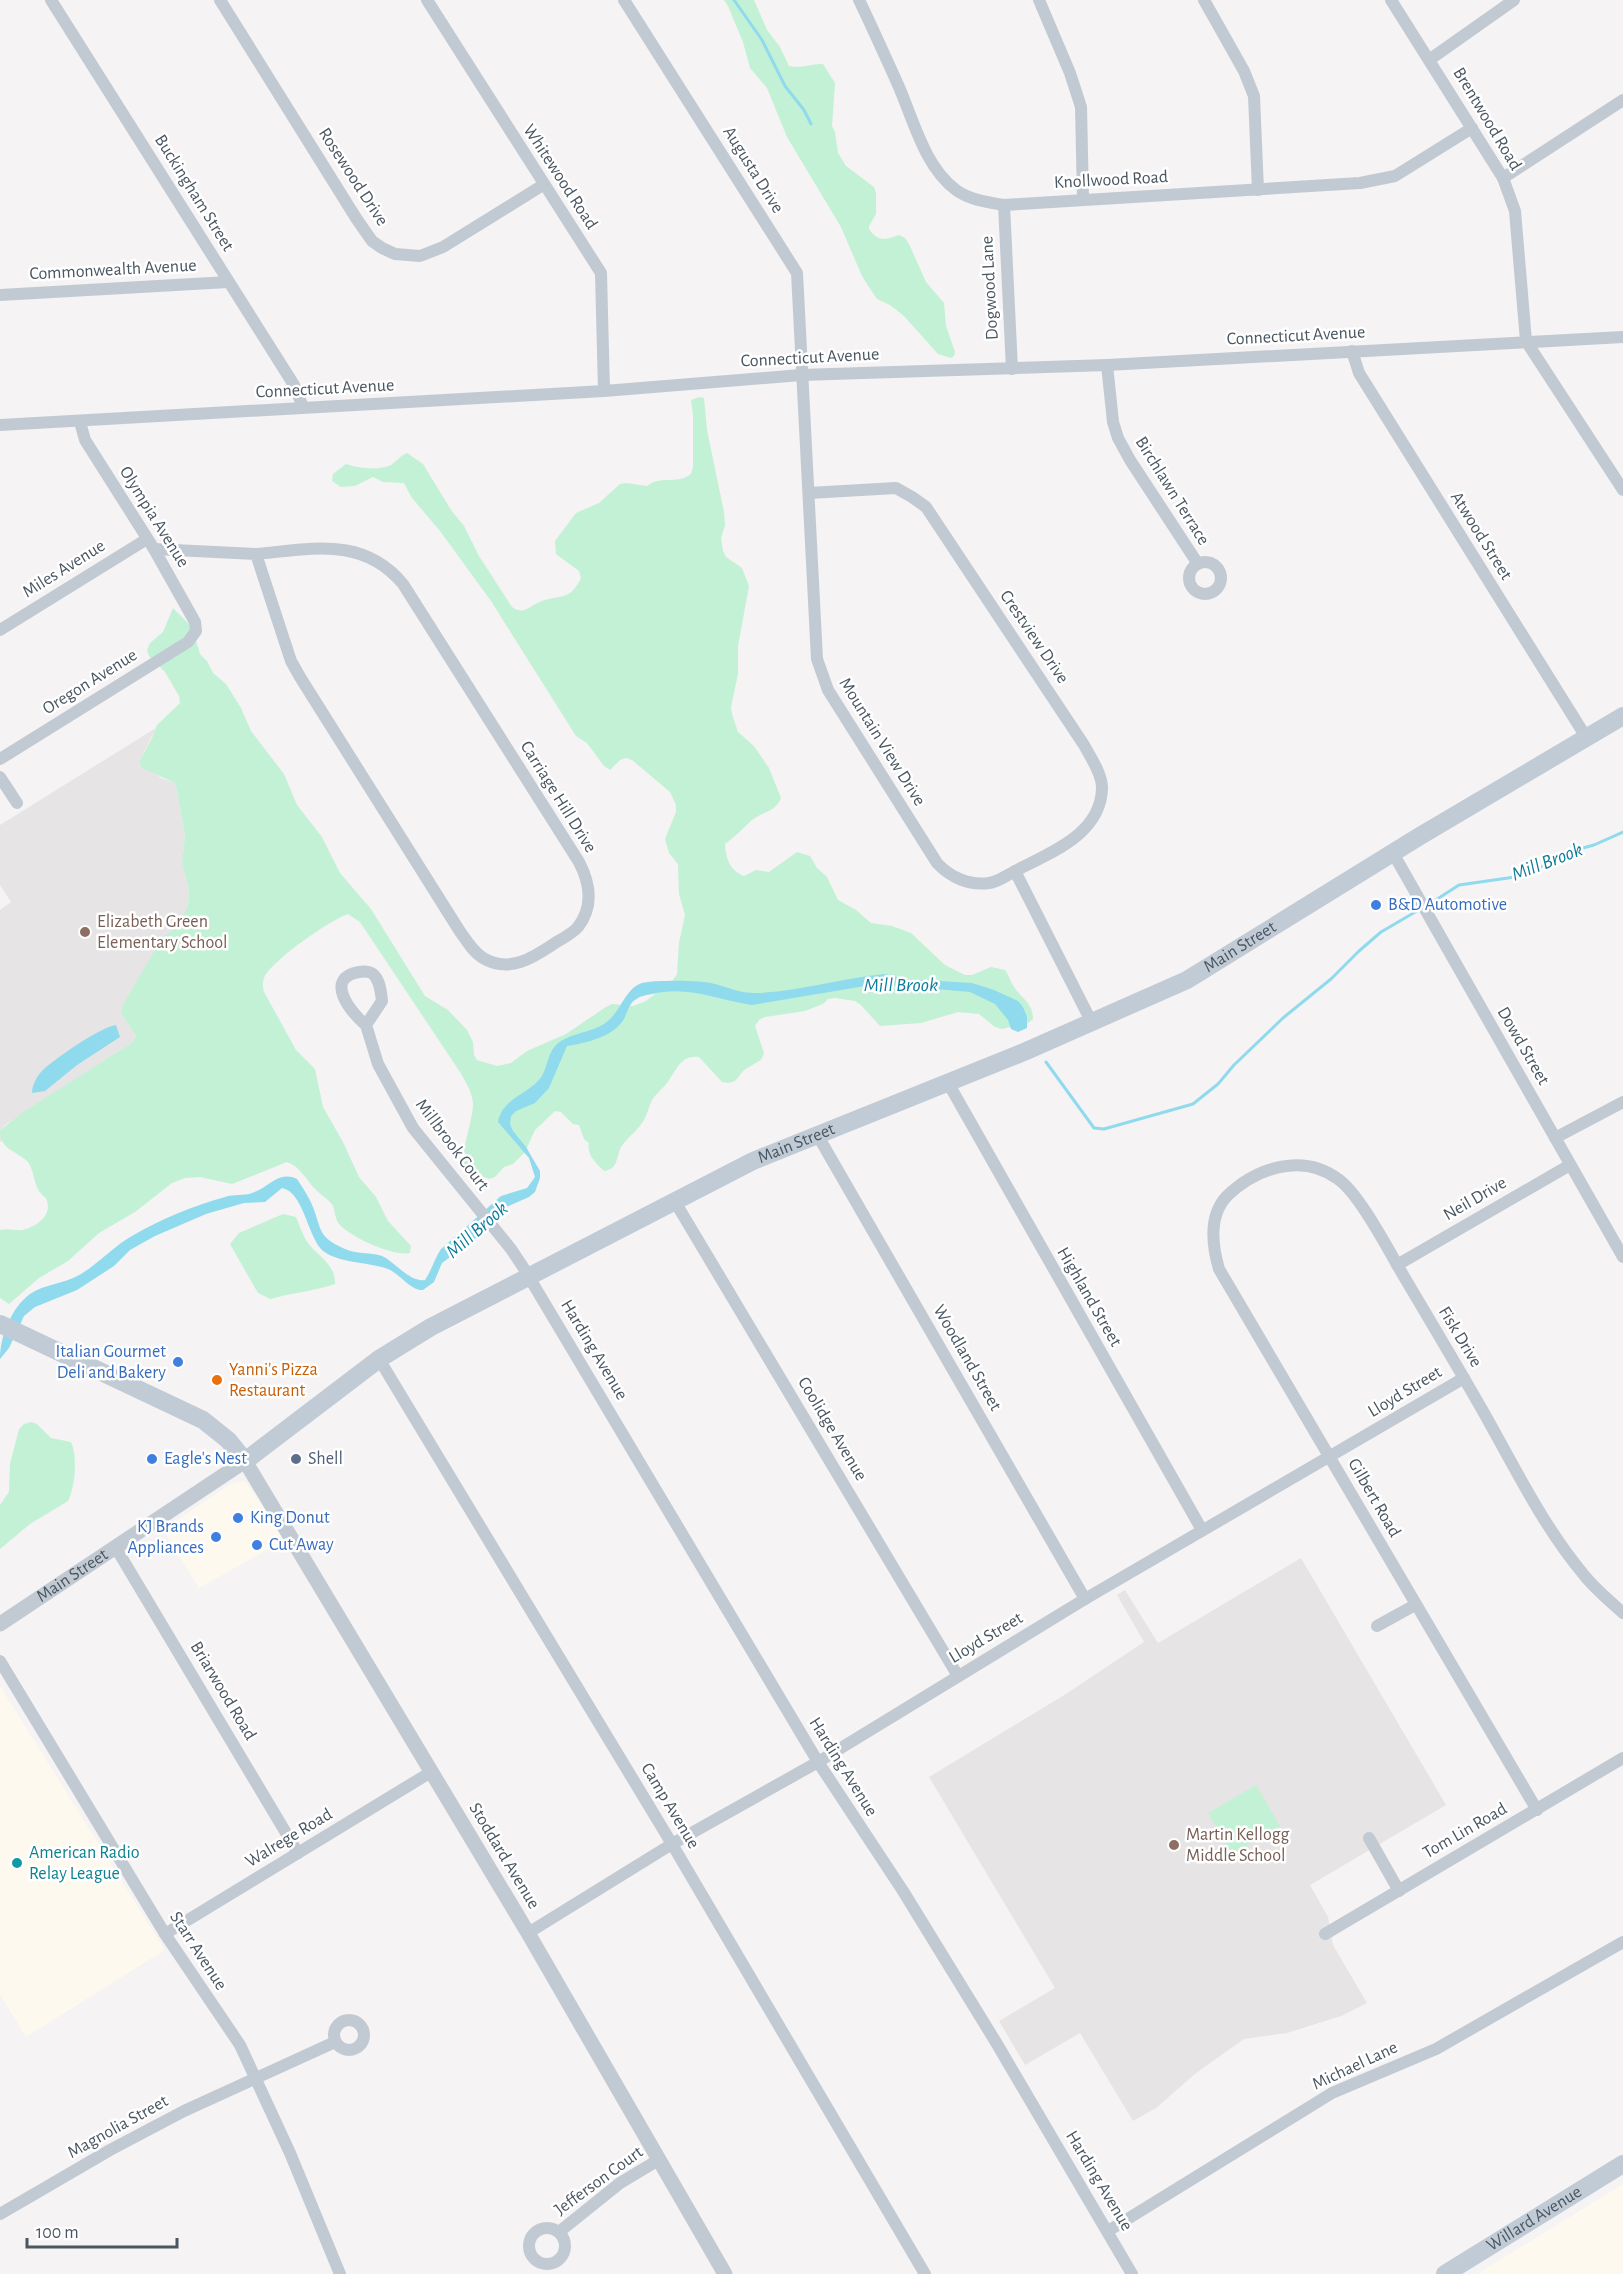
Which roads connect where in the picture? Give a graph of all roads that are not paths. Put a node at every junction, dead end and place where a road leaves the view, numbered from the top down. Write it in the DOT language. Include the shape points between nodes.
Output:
graph roads {
  1 [pos="51,0"];
  2 [pos="220,0"];
  3 [pos="427,0"];
  4 [pos="624,0"];
  5 [pos="859,0"];
  6 [pos="1039,0"];
  7 [pos="1204,0"];
  8 [pos="1391,0"];
  9 [pos="1515,0"];
  10 [pos="1430,60"];
  11 [pos="1623,100"];
  12 [pos="1472,128"];
  13 [pos="1503,178"];
  14 [pos="543,185"];
  15 [pos="1258,190"];
  16 [pos="1083,199"];
  17 [pos="1004,206"];
  18 [pos="228,282"];
  19 [pos="0,295"];
  20 [pos="1623,336"];
  21 [pos="1526,340"];
  22 [pos="1352,351"];
  23 [pos="1107,365"];
  24 [pos="1012,369"];
  25 [pos="801,375"];
  26 [pos="604,391"];
  27 [pos="303,407"];
  28 [pos="80,422"];
  29 [pos="0,425"];
  30 [pos="1623,490"];
  31 [pos="809,493"];
  32 [pos="150,544"];
  33 [pos="256,554"];
  34 [pos="1197,564"];
  35 [pos="0,630"];
  36 [pos="196,631"];
  37 [pos="1623,716"];
  38 [pos="1586,737"];
  39 [pos="0,759"];
  40 [pos="0,777"];
  41 [pos="16,803"];
  42 [pos="1393,853"];
  43 [pos="1015,871"];
  44 [pos="1092,1023"];
  45 [pos="366,1025"];
  46 [pos="947,1081"];
  47 [pos="1623,1102"];
  48 [pos="818,1136"];
  49 [pos="1555,1138"];
  50 [pos="1570,1164"];
  51 [pos="1227,1197"];
  52 [pos="674,1200"];
  53 [pos="1623,1257"];
  54 [pos="1397,1265"];
  55 [pos="528,1276"];
  56 [pos="2,1324"];
  57 [pos="379,1359"];
  58 [pos="1464,1378"];
  59 [pos="1331,1458"];
  60 [pos="245,1461"];
  61 [pos="1202,1530"];
  62 [pos="116,1548"];
  63 [pos="1085,1599"];
  64 [pos="1415,1605"];
  65 [pos="1623,1613"];
  66 [pos="0,1624"];
  67 [pos="1377,1626"];
  68 [pos="0,1661"];
  69 [pos="958,1676"];
  70 [pos="1623,1758"];
  71 [pos="818,1762"];
  72 [pos="431,1772"];
  73 [pos="1537,1810"];
  74 [pos="1369,1838"];
  75 [pos="672,1844"];
  76 [pos="298,1853"];
  77 [pos="1399,1891"];
  78 [pos="528,1933"];
  79 [pos="165,1934"];
  80 [pos="1325,1934"];
  81 [pos="1623,1942"];
  82 [pos="335,2042"];
  83 [pos="256,2077"];
  84 [pos="660,2159"];
  85 [pos="1623,2164"];
  86 [pos="0,2214"];
  87 [pos="1108,2231"];
  88 [pos="559,2232"];
  89 [pos="338,2273"];
  90 [pos="725,2274"];
  91 [pos="925,2274"];
  92 [pos="1132,2274"];
  93 [pos="1444,2274"];
  1 -- 18 [label="street, Buckingham Street"];
  2 -- 14 [label="street, Rosewood Drive" via="356,218 382,248 408,256 430,253"];
  3 -- 14 [label="street, Whitewood Road"];
  4 -- 25 [label="street, Augusta Drive" via="797,273"];
  5 -- 17 [label="street, Knollwood Road" via="940,176 976,200"];
  6 -- 16 [label="street" via="1081,107"];
  7 -- 15 [label="street" via="1254,96"];
  8 -- 10 [label="street, Brentwood Road"];
  9 -- 10 [label="street"];
  10 -- 12 [label="street, Brentwood Road"];
  11 -- 13 [label="street"];
  12 -- 13 [label="street, Brentwood Road"];
  12 -- 15 [label="street, Knollwood Road" via="1395,176 1360,183"];
  13 -- 21 [label="street, Brentwood Road" via="1515,211"];
  14 -- 26 [label="street, Whitewood Road" via="601,273"];
  15 -- 16 [label="street, Knollwood Road"];
  16 -- 17 [label="street, Knollwood Road"];
  17 -- 24 [label="street, Dogwood Lane"];
  18 -- 19 [label="street, Commonwealth Avenue"];
  18 -- 27 [label="street, Buckingham Street" via="294,385"];
  20 -- 21 [label="street, Connecticut Avenue"];
  21 -- 22 [label="street, Connecticut Avenue"];
  21 -- 30 [label="street"];
  22 -- 23 [label="street, Connecticut Avenue"];
  22 -- 38 [label="street, Atwood Street" via="1359,373"];
  23 -- 24 [label="street, Connecticut Avenue"];
  23 -- 34 [label="street, Birchlawn Terrace" via="1113,422 1119,438"];
  24 -- 25 [label="street, Connecticut Avenue"];
  25 -- 26 [label="street, Connecticut Avenue"];
  25 -- 31 [label="street, Mountain View Drive"];
  26 -- 27 [label="street, Connecticut Avenue"];
  27 -- 28 [label="street, Connecticut Avenue"];
  28 -- 29 [label="street, Connecticut Avenue"];
  28 -- 32 [label="street, Olympia Avenue" via="85,441"];
  31 -- 43 [label="street, Mountain View Drive" via="818,659 828,690 946,873 972,883 990,883"];
  31 -- 43 [label="street, Crestview Drive" via="896,488 926,507 1096,767 1102,788 1097,808 1085,828 1072,841"];
  32 -- 33 [label="street, Carriage Hill Drive" via="186,552"];
  32 -- 35 [label="street, Miles Avenue"];
  32 -- 36 [label="street, Olympia Avenue" via="195,622"];
  33 -- 33 [label="street, Carriage Hill Drive" via="351,550 392,571 579,862 589,894 578,928 528,961 514,964 499,964 474,950 291,661"];
  36 -- 39 [label="street, Oregon Avenue" via="188,642"];
  37 -- 38 [label="main road, Main Street"];
  38 -- 42 [label="main road, Main Street"];
  40 -- 41 [label="street"];
  42 -- 44 [label="main road, Main Street" via="1187,980"];
  42 -- 49 [label="street, Dowd Street"];
  43 -- 44 [label="street"];
  44 -- 46 [label="main road, Main Street"];
  45 -- 55 [label="street, Millbrook Court" via="378,1064 413,1128 511,1249"];
  46 -- 48 [label="main road, Main Street"];
  46 -- 61 [label="street, Highland Street"];
  47 -- 49 [label="street"];
  48 -- 52 [label="main road, Main Street" via="753,1161"];
  48 -- 63 [label="street, Woodland Street"];
  49 -- 50 [label="street, Dowd Street"];
  50 -- 53 [label="street, Dowd Street"];
  50 -- 54 [label="street, Neil Drive"];
  51 -- 54 [label="street, Fisk Drive" via="1269,1169 1290,1165 1321,1169 1340,1179 1356,1197"];
  51 -- 59 [label="street, Gilbert Road" via="1216,1215 1212,1233 1219,1269"];
  52 -- 55 [label="main road, Main Street"];
  52 -- 69 [label="street, Coolidge Avenue"];
  54 -- 58 [label="street, Fisk Drive"];
  55 -- 57 [label="main road, Main Street"];
  55 -- 71 [label="street, Harding Avenue"];
  56 -- 60 [label="main road" via="203,1420 228,1440"];
  57 -- 60 [label="main road, Main Street"];
  57 -- 75 [label="street, Camp Avenue"];
  58 -- 59 [label="street, Lloyd Street"];
  58 -- 65 [label="street, Fisk Drive" via="1541,1515 1585,1577"];
  59 -- 61 [label="street, Lloyd Street"];
  59 -- 64 [label="street, Gilbert Road"];
  60 -- 62 [label="street, Main Street"];
  60 -- 72 [label="street, Stoddard Avenue"];
  61 -- 63 [label="street, Lloyd Street"];
  62 -- 66 [label="street, Main Street"];
  62 -- 76 [label="street, Briarwood Road"];
  63 -- 69 [label="street, Lloyd Street"];
  64 -- 67 [label="street"];
  64 -- 73 [label="street, Gilbert Road"];
  68 -- 79 [label="street, Starr Avenue"];
  69 -- 71 [label="street, Lloyd Street"];
  70 -- 73 [label="street, Tom Lin Road"];
  71 -- 75 [label="street, Lloyd Street"];
  71 -- 87 [label="street, Harding Avenue" via="903,1891"];
  72 -- 76 [label="street, Walrege Road"];
  72 -- 78 [label="street, Stoddard Avenue"];
  73 -- 77 [label="street, Tom Lin Road"];
  74 -- 77 [label="street"];
  75 -- 78 [label="street, Lloyd Street"];
  75 -- 91 [label="street, Camp Avenue"];
  76 -- 79 [label="street, Walrege Road"];
  77 -- 80 [label="street, Tom Lin Road"];
  78 -- 84 [label="street, Stoddard Avenue"];
  79 -- 83 [label="street, Starr Avenue" via="240,2045"];
  81 -- 87 [label="street, Michael Lane" via="1436,2049 1332,2093"];
  82 -- 83 [label="street, Magnolia Street"];
  83 -- 86 [label="street, Magnolia Street" via="110,2150"];
  83 -- 89 [label="street, Starr Avenue"];
  84 -- 88 [label="street, Jefferson Court" via="620,2183"];
  84 -- 90 [label="street, Stoddard Avenue"];
  85 -- 93 [label="main road, Willard Avenue"];
  87 -- 92 [label="street, Harding Avenue"];
}
